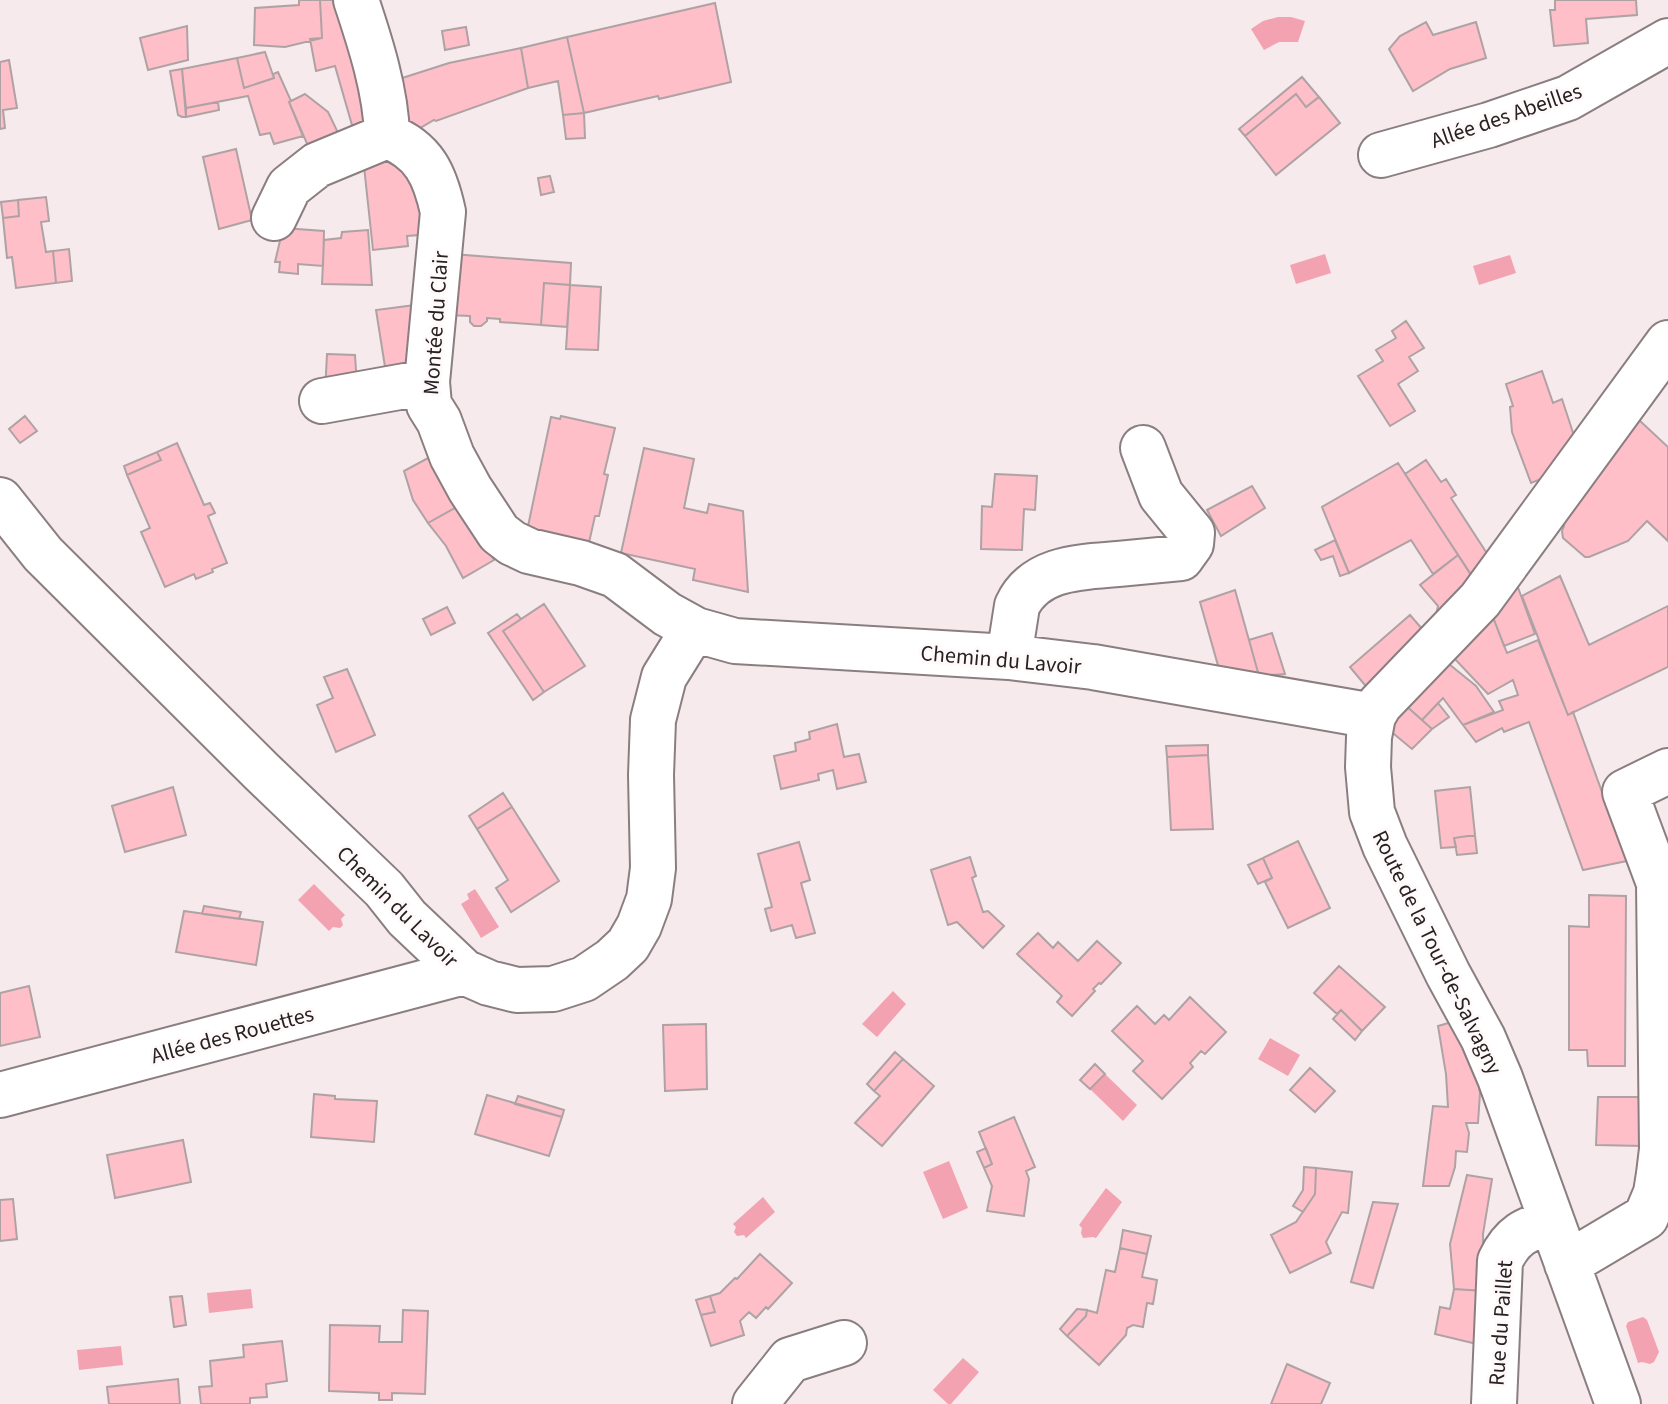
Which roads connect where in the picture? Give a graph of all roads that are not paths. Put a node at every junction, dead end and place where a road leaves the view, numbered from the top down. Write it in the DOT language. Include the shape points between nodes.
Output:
graph roads {
  1 [pos="356,0"];
  2 [pos="1668,41"];
  3 [pos="387,136"];
  4 [pos="1381,155"];
  5 [pos="274,218"];
  6 [pos="1668,343"];
  7 [pos="427,382"];
  8 [pos="322,401"];
  9 [pos="1143,448"];
  10 [pos="0,500"];
  11 [pos="696,630"];
  12 [pos="1009,657"];
  13 [pos="1373,716"];
  14 [pos="1668,771"];
  15 [pos="1660,864"];
  16 [pos="464,972"];
  17 [pos="1664,1054"];
  18 [pos="0,1095"];
  19 [pos="1551,1221"];
  20 [pos="1567,1264"];
  21 [pos="844,1343"];
  22 [pos="755,1404"];
  23 [pos="1494,1404"];
  24 [pos="1618,1404"];
  1 -- 3 [label="street" via="370,42"];
  2 -- 4 [label="street, Allée des Abeilles" via="1568,98"];
  3 -- 5 [label="street" via="317,165 289,187"];
  3 -- 7 [label="street, Montée du Clair" via="424,161 443,212"];
  6 -- 13 [label="street" via="1480,600"];
  7 -- 8 [label="street"];
  7 -- 11 [label="street, Montée du Clair" via="429,405 452,456 499,533 529,551 615,575"];
  9 -- 12 [label="street" via="1161,495 1192,533 1191,544 1181,558 1072,569 1036,582 1017,606"];
  10 -- 16 [label="street, Chemin du Lavoir" via="43,554"];
  11 -- 12 [label="street, Chemin du Lavoir" via="735,641"];
  11 -- 16 [label="street, Chemin du Lavoir" via="664,677 653,720 653,868 649,899 628,945 584,979 553,989 517,990"];
  12 -- 13 [label="street, Chemin du Lavoir"];
  13 -- 19 [label="street, Route de la Tour-de-Salvagny" via="1368,767 1372,812 1483,1038"];
  14 -- 15 [label="street" via="1625,792"];
  15 -- 17 [label="street"];
  16 -- 18 [label="street, Allée des Rouettes"];
  17 -- 20 [label="street" via="1662,1149 1656,1193 1646,1217"];
  19 -- 20 [label="street, Route de la Tour-de-Salvagny"];
  19 -- 23 [label="street, Rue du Paillet" via="1519,1234 1500,1261"];
  20 -- 24 [label="street, Route de la Tour-de-Salvagny"];
  21 -- 22 [label="street" via="790,1360"];
}
